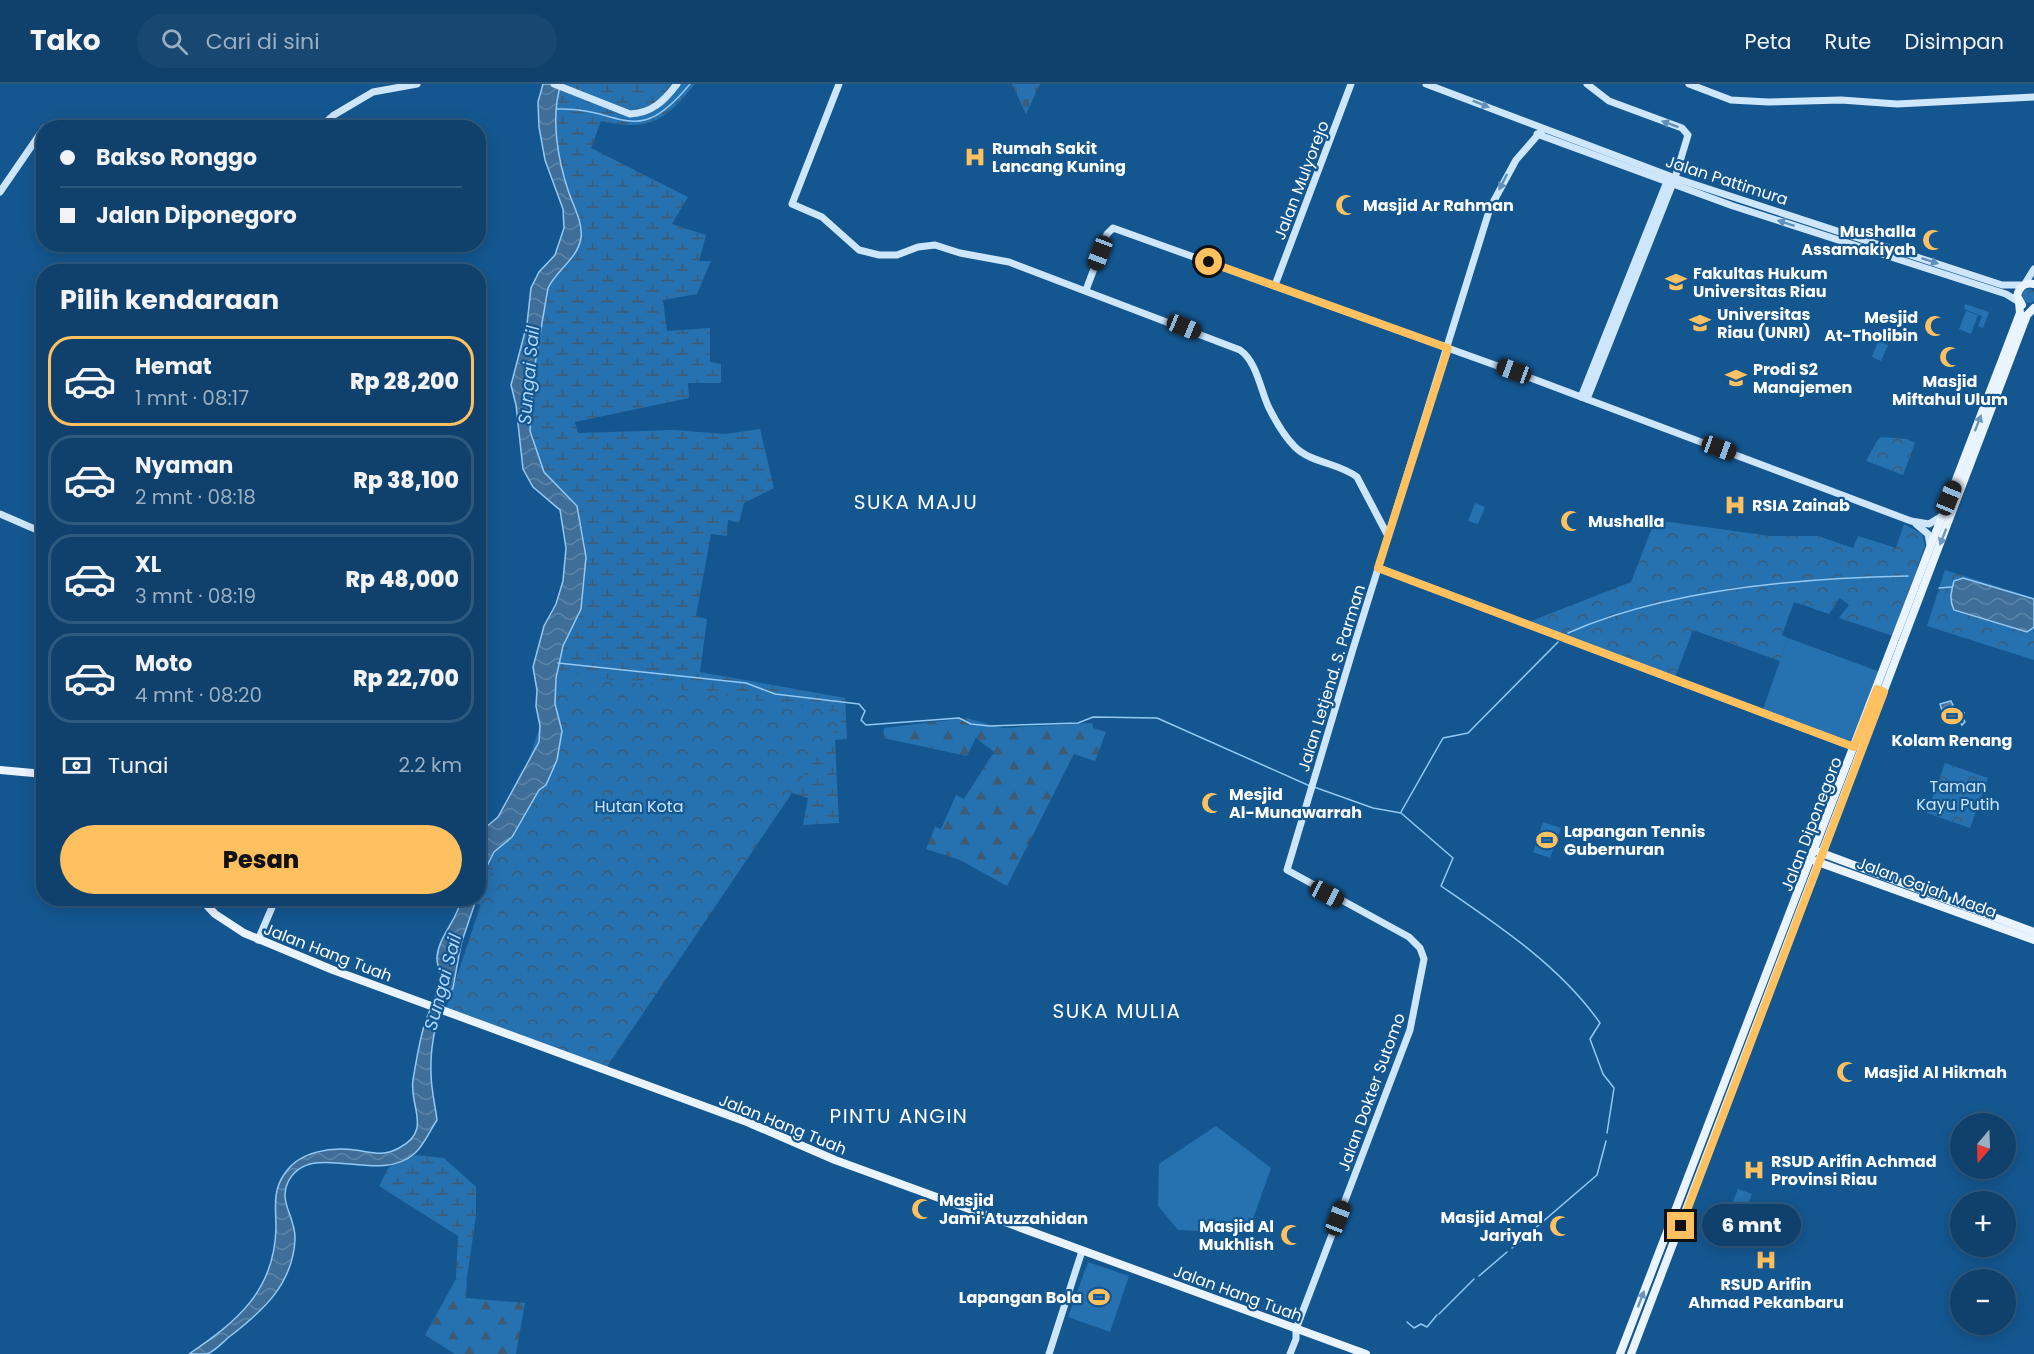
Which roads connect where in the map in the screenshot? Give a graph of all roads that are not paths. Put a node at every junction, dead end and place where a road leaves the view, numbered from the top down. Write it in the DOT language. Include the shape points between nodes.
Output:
graph roads {
  1 [pos="417,84"];
  2 [pos="554,84"];
  3 [pos="677,84"];
  4 [pos="839,84"];
  5 [pos="1352,84"];
  6 [pos="1426,84"];
  7 [pos="1588,84"];
  8 [pos="1689,84"];
  9 [pos="2034,97"];
  10 [pos="328,120"];
  11 [pos="1543,129"];
  12 [pos="1537,134"];
  13 [pos="36,140"];
  14 [pos="1619,161"];
  15 [pos="1671,180"];
  16 [pos="0,192"];
  17 [pos="2034,269"];
  18 [pos="2034,284"];
  19 [pos="1275,285"];
  20 [pos="2024,285"];
  21 [pos="1086,290"];
  22 [pos="2019,302"];
  23 [pos="2034,308"];
  24 [pos="1448,348"];
  25 [pos="1584,398"];
  26 [pos="1974,446"];
  27 [pos="0,514"];
  28 [pos="1942,516"];
  29 [pos="1911,521"];
  30 [pos="36,530"];
  31 [pos="1388,537"];
  32 [pos="1930,547"];
  33 [pos="1378,568"];
  34 [pos="1881,691"];
  35 [pos="1854,747"];
  36 [pos="0,770"];
  37 [pos="36,773"];
  38 [pos="1819,852"];
  39 [pos="1815,861"];
  40 [pos="1287,870"];
  41 [pos="209,906"];
  42 [pos="273,906"];
  43 [pos="2019,930"];
  44 [pos="2034,932"];
  45 [pos="258,940"];
  46 [pos="2034,940"];
  47 [pos="1082,1251"];
  48 [pos="1296,1329"];
  49 [pos="1049,1354"];
  50 [pos="1290,1354"];
  51 [pos="1366,1354"];
  52 [pos="1620,1354"];
  53 [pos="1631,1354"];
  1 -- 10 [label="street" via="373,92"];
  2 -- 3 [label="street" via="630,114 656,107"];
  4 -- 21 [label="street" via="792,204 822,217 859,250 897,255 907,249 935,245 960,254 1009,262"];
  5 -- 19 [label="street, Jalan Mulyorejo"];
  6 -- 11 [label="street, Jalan Pattimura, one-way"];
  15 -- 7 [label="street, one-way" via="1688,138 1685,130 1609,101"];
  8 -- 9 [label="street" via="1731,100 1897,104"];
  11 -- 12 [label="street, Jalan Letjend. S. Parman"];
  11 -- 14 [label="street, Jalan Pattimura"];
  12 -- 14 [label="street, Jalan Pattimura"];
  12 -- 24 [label="street, Jalan Letjend. S. Parman, one-way" via="1505,177 1490,208"];
  13 -- 16 [label="street"];
  14 -- 15 [label="street, Jalan Pattimura"];
  15 -- 20 [label="street, Jalan Pattimura, one-way" via="2002,285"];
  22 -- 15 [label="street, Jalan Pattimura, one-way" via="2006,294"];
  15 -- 25 [label="street"];
  17 -- 20 [label="street"];
  18 -- 20 [label="main road"];
  19 -- 21 [label="street" via="1113,228 1107,234"];
  19 -- 24 [label="street"];
  20 -- 22 [label="main road, Jalan Diponegoro" via="2018,292"];
  21 -- 31 [label="street" via="1244,352 1269,409 1289,440 1303,453 1357,477"];
  22 -- 23 [label="main road" via="2025,308"];
  26 -- 22 [label="main road, Jalan Diponegoro, one-way" via="2020,313"];
  23 -- 26 [label="main road, Jalan Diponegoro" via="2026,315"];
  24 -- 25 [label="street"];
  24 -- 31 [label="street, Jalan Letjend. S. Parman"];
  25 -- 29 [label="street"];
  26 -- 28 [label="main road, Jalan Diponegoro"];
  26 -- 34 [label="main road, Jalan Diponegoro, one-way"];
  27 -- 30 [label="street"];
  28 -- 29 [label="street" via="1929,524"];
  28 -- 32 [label="main road, Jalan Diponegoro"];
  29 -- 32 [label="street" via="1928,534"];
  31 -- 33 [label="street, Jalan Letjend. S. Parman"];
  32 -- 34 [label="main road, Jalan Diponegoro"];
  33 -- 35 [label="street"];
  33 -- 40 [label="street, Jalan Letjend. S. Parman"];
  34 -- 35 [label="main road, Jalan Diponegoro"];
  34 -- 38 [label="main road, Jalan Diponegoro"];
  35 -- 38 [label="main road, Jalan Diponegoro"];
  36 -- 37 [label="main road"];
  38 -- 39 [label="main road, Jalan Diponegoro"];
  38 -- 43 [label="main road, Jalan Gajah Mada"];
  39 -- 43 [label="main road, Jalan Gajah Mada"];
  52 -- 39 [label="main road, Jalan Diponegoro, one-way"];
  39 -- 53 [label="main road, Jalan Diponegoro"];
  40 -- 48 [label="street, Jalan Dokter Sutomo" via="1409,937 1424,959 1410,1030"];
  41 -- 45 [label="main road, Jalan Hang Tuah" via="229,924"];
  42 -- 45 [label="street"];
  43 -- 44 [label="main road, Jalan Gajah Mada"];
  43 -- 46 [label="main road, Jalan Gajah Mada"];
  45 -- 47 [label="main road, Jalan Hang Tuah"];
  47 -- 48 [label="main road, Jalan Hang Tuah"];
  47 -- 49 [label="street"];
  48 -- 50 [label="street, Jalan Dokter Sutomo"];
  48 -- 51 [label="main road, Jalan Hang Tuah"];
}
